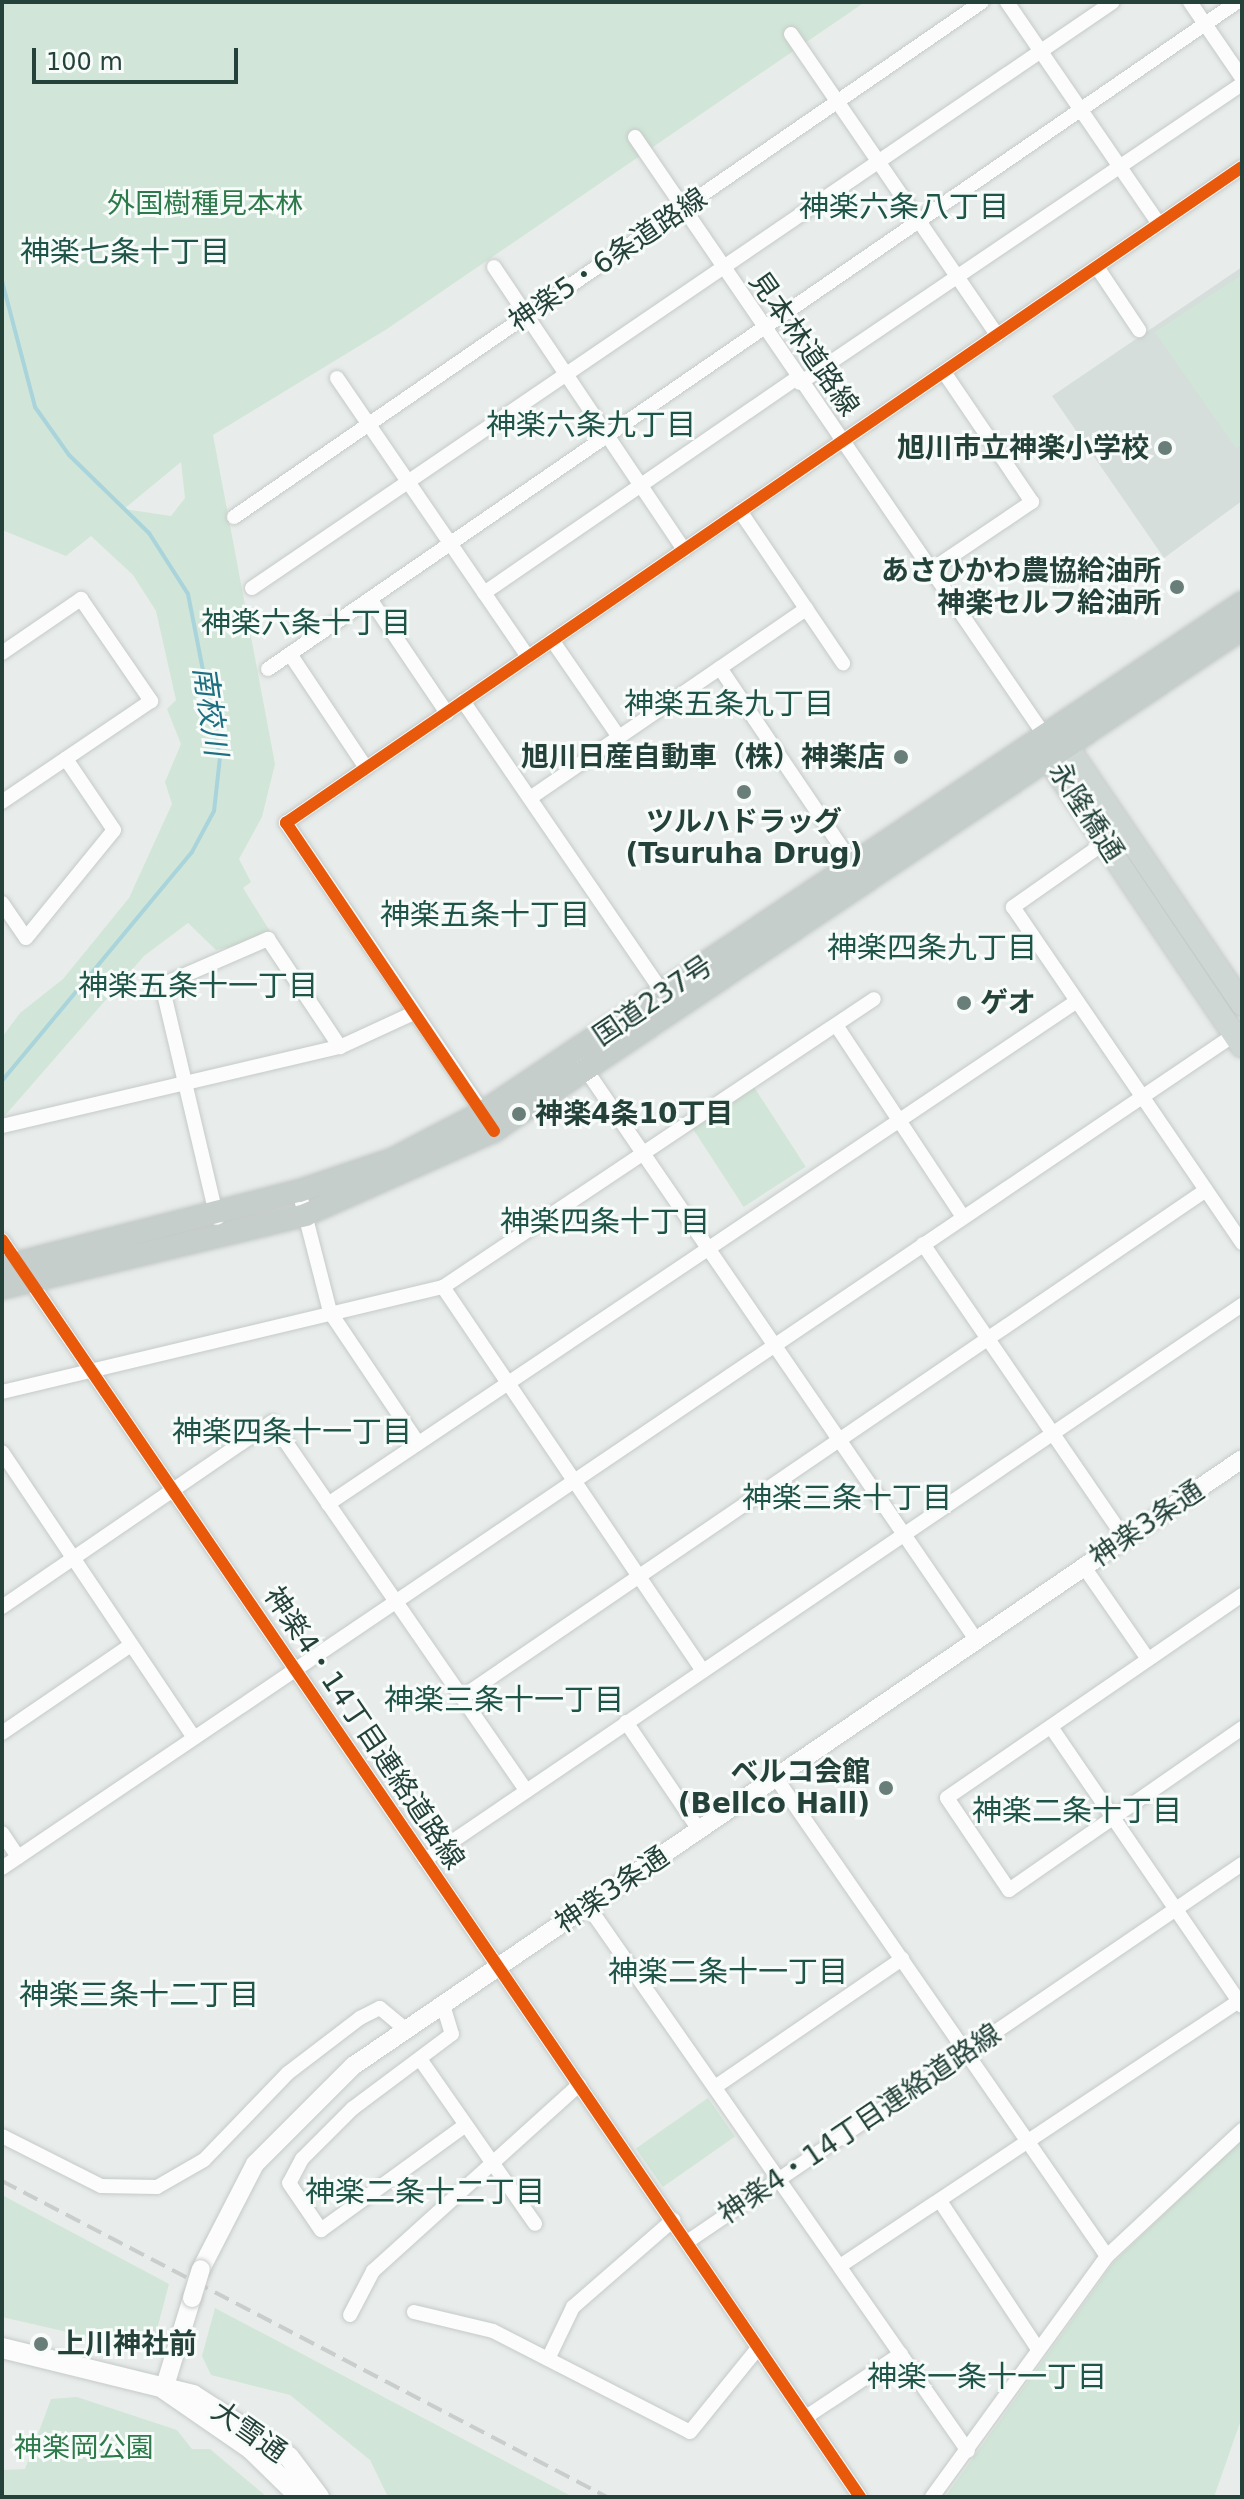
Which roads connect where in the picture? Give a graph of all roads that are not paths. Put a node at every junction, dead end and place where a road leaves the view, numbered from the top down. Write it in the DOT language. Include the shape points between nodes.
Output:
graph roads {
  1 [pos="982,2"];
  2 [pos="1007,2"];
  3 [pos="1113,2"];
  4 [pos="1190,2"];
  5 [pos="1237,2"];
  6 [pos="1206,24"];
  7 [pos="791,34"];
  8 [pos="1040,52"];
  9 [pos="1242,81"];
  10 [pos="839,103"];
  11 [pos="1081,110"];
  12 [pos="635,137"];
  13 [pos="879,161"];
  14 [pos="1120,166"];
  15 [pos="1242,167"];
  16 [pos="683,210"];
  17 [pos="919,221"];
  18 [pos="1159,224"];
  19 [pos="494,267"];
  20 [pos="1097,267"];
  21 [pos="722,268"];
  22 [pos="957,276"];
  23 [pos="527,315"];
  24 [pos="764,328"];
  25 [pos="1139,330"];
  26 [pos="997,335"];
  27 [pos="944,372"];
  28 [pos="565,375"];
  29 [pos="337,378"];
  30 [pos="799,380"];
  31 [pos="368,423"];
  32 [pos="607,436"];
  33 [pos="842,441"];
  34 [pos="410,481"];
  35 [pos="639,485"];
  36 [pos="740,511"];
  37 [pos="234,517"];
  38 [pos="451,543"];
  39 [pos="684,550"];
  40 [pos="931,570"];
  41 [pos="252,588"];
  42 [pos="484,593"];
  43 [pos="370,599"];
  44 [pos="1242,603"];
  45 [pos="806,609"];
  46 [pos="1242,629"];
  47 [pos="552,640"];
  48 [pos="2,653"];
  49 [pos="290,654"];
  50 [pos="528,657"];
  51 [pos="843,663"];
  52 [pos="720,668"];
  53 [pos="268,669"];
  54 [pos="463,701"];
  55 [pos="447,713"];
  56 [pos="1045,736"];
  57 [pos="619,737"];
  58 [pos="1058,754"];
  59 [pos="66,759"];
  60 [pos="366,768"];
  61 [pos="530,798"];
  62 [pos="2,802"];
  63 [pos="1114,835"];
  64 [pos="859,874"];
  65 [pos="2,903"];
  66 [pos="874,999"];
  67 [pos="1077,1001"];
  68 [pos="669,1003"];
  69 [pos="1242,1004"];
  70 [pos="414,1013"];
  71 [pos="836,1025"];
  72 [pos="1239,1036"];
  73 [pos="340,1047"];
  74 [pos="580,1062"];
  75 [pos="184,1084"];
  76 [pos="1142,1096"];
  77 [pos="898,1116"];
  78 [pos="488,1122"];
  79 [pos="2,1126"];
  80 [pos="643,1153"];
  81 [pos="1206,1190"];
  82 [pos="299,1191"];
  83 [pos="216,1212"];
  84 [pos="305,1215"];
  85 [pos="963,1217"];
  86 [pos="222,1234"];
  87 [pos="2,1240"];
  88 [pos="1242,1243"];
  89 [pos="708,1244"];
  90 [pos="923,1244"];
  91 [pos="17,1271"];
  92 [pos="443,1287"];
  93 [pos="2,1288"];
  94 [pos="1242,1305"];
  95 [pos="330,1312"];
  96 [pos="987,1338"];
  97 [pos="777,1343"];
  98 [pos="92,1372"];
  99 [pos="505,1383"];
  100 [pos="2,1392"];
  101 [pos="1052,1433"];
  102 [pos="839,1439"];
  103 [pos="418,1443"];
  104 [pos="3,1456"];
  105 [pos="1240,1464"];
  106 [pos="575,1480"];
  107 [pos="173,1490"];
  108 [pos="328,1504"];
  109 [pos="903,1533"];
  110 [pos="1125,1539"];
  111 [pos="73,1559"];
  112 [pos="1084,1567"];
  113 [pos="640,1577"];
  114 [pos="1241,1599"];
  115 [pos="396,1601"];
  116 [pos="2,1607"];
  117 [pos="977,1641"];
  118 [pos="131,1645"];
  119 [pos="1148,1659"];
  120 [pos="295,1669"];
  121 [pos="702,1670"];
  122 [pos="462,1697"];
  123 [pos="626,1722"];
  124 [pos="1051,1727"];
  125 [pos="1242,1728"];
  126 [pos="2,1733"];
  127 [pos="194,1738"];
  128 [pos="776,1778"];
  129 [pos="525,1789"];
  130 [pos="1114,1817"];
  131 [pos="699,1830"];
  132 [pos="2,1833"];
  133 [pos="18,1857"];
  134 [pos="425,1860"];
  135 [pos="1242,1864"];
  136 [pos="2,1868"];
  137 [pos="588,1906"];
  138 [pos="1176,1908"];
  139 [pos="902,1959"];
  140 [pos="499,1967"];
  141 [pos="1241,2002"];
  142 [pos="443,2005"];
  143 [pos="405,2029"];
  144 [pos="965,2052"];
  145 [pos="420,2059"];
  146 [pos="579,2085"];
  147 [pos="715,2087"];
  148 [pos="464,2126"];
  149 [pos="1242,2130"];
  150 [pos="2,2136"];
  151 [pos="1030,2143"];
  152 [pos="489,2165"];
  153 [pos="779,2179"];
  154 [pos="942,2204"];
  155 [pos="673,2220"];
  156 [pos="535,2224"];
  157 [pos="687,2242"];
  158 [pos="1107,2256"];
  159 [pos="840,2266"];
  160 [pos="414,2312"];
  161 [pos="350,2315"];
  162 [pos="2,2348"];
  163 [pos="758,2348"];
  164 [pos="1038,2349"];
  165 [pos="901,2354"];
  166 [pos="548,2359"];
  167 [pos="164,2389"];
  168 [pos="806,2417"];
  169 [pos="968,2451"];
  170 [pos="300,2497"];
  171 [pos="319,2497"];
  172 [pos="860,2497"];
  173 [pos="932,2497"];
  1 -- 10 [label="street, 神楽5・6条道路線"];
  2 -- 8 [label="street"];
  3 -- 8 [label="street"];
  4 -- 6 [label="street"];
  5 -- 6 [label="street"];
  6 -- 9 [label="street"];
  6 -- 11 [label="street"];
  7 -- 10 [label="street"];
  8 -- 11 [label="street"];
  8 -- 13 [label="street"];
  9 -- 14 [label="street"];
  10 -- 13 [label="street"];
  10 -- 16 [label="street, 神楽5・6条道路線"];
  11 -- 14 [label="street"];
  11 -- 17 [label="street"];
  12 -- 16 [label="street, 見本林道路線"];
  13 -- 17 [label="street"];
  13 -- 21 [label="street"];
  14 -- 18 [label="street"];
  14 -- 22 [label="street"];
  15 -- 18 [label="street"];
  16 -- 21 [label="street, 見本林道路線"];
  16 -- 23 [label="street, 神楽5・6条道路線"];
  17 -- 22 [label="street"];
  17 -- 24 [label="street"];
  18 -- 20 [label="street"];
  19 -- 23 [label="street"];
  20 -- 25 [label="street"];
  20 -- 26 [label="street"];
  21 -- 24 [label="street, 見本林道路線"];
  21 -- 28 [label="street"];
  22 -- 26 [label="street"];
  22 -- 30 [label="street"];
  23 -- 28 [label="street"];
  23 -- 31 [label="street, 神楽5・6条道路線"];
  24 -- 30 [label="street, 見本林道路線"];
  24 -- 32 [label="street"];
  26 -- 27 [label="street"];
  27 -- 33 [label="street"];
  27 -- 40 [label="street" via="1032,502"];
  28 -- 32 [label="street"];
  28 -- 34 [label="street"];
  29 -- 31 [label="street"];
  30 -- 33 [label="street, 見本林道路線"];
  30 -- 35 [label="street"];
  31 -- 34 [label="street"];
  31 -- 37 [label="street, 神楽5・6条道路線"];
  32 -- 35 [label="street"];
  32 -- 38 [label="street"];
  33 -- 36 [label="street"];
  33 -- 40 [label="street, 見本林道路線"];
  34 -- 38 [label="street"];
  34 -- 41 [label="street"];
  35 -- 39 [label="street"];
  35 -- 42 [label="street"];
  36 -- 39 [label="street"];
  36 -- 45 [label="street"];
  38 -- 42 [label="street"];
  38 -- 43 [label="street"];
  39 -- 47 [label="street"];
  40 -- 56 [label="street, 見本林道路線"];
  42 -- 50 [label="street"];
  43 -- 49 [label="street"];
  43 -- 55 [label="street"];
  44 -- 56 [label="highway, 国道237号"];
  45 -- 51 [label="street"];
  45 -- 52 [label="street"];
  46 -- 58 [label="highway, 国道237号"];
  47 -- 50 [label="street"];
  47 -- 57 [label="street"];
  48 -- 59 [label="street" via="81,599 151,701"];
  49 -- 53 [label="street"];
  49 -- 60 [label="street"];
  50 -- 54 [label="street"];
  52 -- 57 [label="street"];
  52 -- 64 [label="street"];
  54 -- 55 [label="street"];
  54 -- 61 [label="street"];
  55 -- 60 [label="street"];
  56 -- 58 [label="main road, 永隆橋通"];
  56 -- 64 [label="highway, 国道237号"];
  57 -- 61 [label="street"];
  58 -- 63 [label="main road, 永隆橋通"];
  58 -- 64 [label="highway, 国道237号"];
  59 -- 62 [label="street"];
  59 -- 65 [label="street" via="114,830 26,938"];
  60 -- 70 [label="street" via="286,823"];
  61 -- 68 [label="street"];
  63 -- 67 [label="street" via="1013,907"];
  63 -- 69 [label="main road, 永隆橋通"];
  63 -- 72 [label="main road, 永隆橋通"];
  64 -- 68 [label="highway, 国道237号"];
  66 -- 71 [label="street"];
  67 -- 76 [label="street"];
  67 -- 77 [label="street"];
  68 -- 74 [label="highway, 国道237号"];
  70 -- 73 [label="street"];
  70 -- 78 [label="street"];
  71 -- 77 [label="street"];
  71 -- 80 [label="street"];
  72 -- 76 [label="street"];
  73 -- 75 [label="street"];
  73 -- 75 [label="street" via="268,939 162,985"];
  74 -- 78 [label="highway, 国道237号"];
  74 -- 80 [label="street"];
  75 -- 79 [label="street"];
  75 -- 83 [label="street"];
  76 -- 81 [label="street"];
  76 -- 85 [label="street"];
  77 -- 85 [label="street"];
  77 -- 89 [label="street"];
  78 -- 82 [label="highway, 国道237号"];
  78 -- 84 [label="highway, 国道237号"];
  80 -- 89 [label="street"];
  80 -- 92 [label="street"];
  81 -- 88 [label="street"];
  81 -- 96 [label="street"];
  82 -- 83 [label="highway, 国道237号"];
  82 -- 84 [label="street"];
  83 -- 86 [label="street"];
  83 -- 91 [label="highway, 国道237号"];
  84 -- 86 [label="highway, 国道237号"];
  84 -- 95 [label="street"];
  85 -- 90 [label="street"];
  86 -- 91 [label="highway, 国道237号"];
  87 -- 91 [label="street, 神楽4・14丁目連絡道路線"];
  89 -- 97 [label="street"];
  89 -- 99 [label="street"];
  90 -- 96 [label="street"];
  90 -- 97 [label="street"];
  91 -- 93 [label="highway, 国道237号"];
  91 -- 98 [label="street, 神楽4・14丁目連絡道路線"];
  92 -- 95 [label="street"];
  92 -- 99 [label="street"];
  94 -- 101 [label="street"];
  95 -- 98 [label="street"];
  95 -- 103 [label="street"];
  96 -- 101 [label="street"];
  96 -- 102 [label="street"];
  97 -- 102 [label="street"];
  97 -- 106 [label="street"];
  98 -- 100 [label="street"];
  98 -- 107 [label="street, 神楽4・14丁目連絡道路線"];
  99 -- 103 [label="street"];
  99 -- 106 [label="street"];
  101 -- 109 [label="street"];
  101 -- 110 [label="street"];
  102 -- 109 [label="street"];
  102 -- 113 [label="street"];
  103 -- 108 [label="street"];
  104 -- 111 [label="street"];
  105 -- 110 [label="street, 神楽3条通"];
  106 -- 113 [label="street"];
  106 -- 115 [label="street"];
  107 -- 108 [label="street" via="272,1422"];
  107 -- 111 [label="street"];
  107 -- 120 [label="street, 神楽4・14丁目連絡道路線"];
  108 -- 115 [label="street"];
  109 -- 117 [label="street"];
  109 -- 121 [label="street"];
  110 -- 112 [label="street, 神楽3条通"];
  111 -- 116 [label="street"];
  111 -- 118 [label="street"];
  112 -- 117 [label="street, 神楽3条通"];
  112 -- 119 [label="street"];
  113 -- 121 [label="street"];
  113 -- 122 [label="street"];
  114 -- 119 [label="street"];
  115 -- 120 [label="street"];
  115 -- 122 [label="street"];
  117 -- 128 [label="street, 神楽3条通"];
  118 -- 126 [label="street"];
  118 -- 127 [label="street"];
  119 -- 124 [label="street"];
  120 -- 127 [label="street"];
  120 -- 134 [label="street, 神楽4・14丁目連絡道路線"];
  121 -- 123 [label="street"];
  122 -- 129 [label="street"];
  123 -- 129 [label="street"];
  123 -- 131 [label="street"];
  124 -- 130 [label="street"];
  124 -- 130 [label="street" via="947,1798 1009,1890"];
  125 -- 130 [label="street"];
  127 -- 133 [label="street"];
  128 -- 131 [label="street, 神楽3条通"];
  128 -- 139 [label="street"];
  129 -- 134 [label="street"];
  130 -- 138 [label="street"];
  131 -- 137 [label="street, 神楽3条通"];
  132 -- 133 [label="street"];
  133 -- 136 [label="street"];
  134 -- 140 [label="street, 神楽4・14丁目連絡道路線"];
  135 -- 138 [label="street, 神楽4・14丁目連絡道路線"];
  137 -- 140 [label="street, 神楽3条通"];
  137 -- 147 [label="street"];
  138 -- 141 [label="street"];
  138 -- 144 [label="street, 神楽4・14丁目連絡道路線"];
  139 -- 144 [label="street"];
  139 -- 147 [label="street"];
  140 -- 142 [label="street, 神楽3条通"];
  140 -- 146 [label="street, 神楽4・14丁目連絡道路線"];
  141 -- 151 [label="street"];
  142 -- 143 [label="street, 神楽3条通"];
  142 -- 145 [label="street" via="452,2034"];
  143 -- 150 [label="street" via="380,2008 360,2018 288,2073 204,2160 157,2187 101,2186"];
  143 -- 167 [label="street, 神楽3条通, bridge" via="286,2127 228,2208 201,2269"];
  144 -- 151 [label="street"];
  144 -- 153 [label="street, 神楽4・14丁目連絡道路線"];
  145 -- 148 [label="street"];
  145 -- 148 [label="street" via="353,2108 302,2159 289,2183 321,2230"];
  146 -- 152 [label="street"];
  146 -- 155 [label="street, 神楽4・14丁目連絡道路線"];
  147 -- 153 [label="street"];
  148 -- 152 [label="street"];
  149 -- 158 [label="street"];
  151 -- 154 [label="street"];
  151 -- 158 [label="street"];
  152 -- 156 [label="street"];
  152 -- 161 [label="street" via="373,2271"];
  153 -- 157 [label="street, 神楽4・14丁目連絡道路線"];
  153 -- 159 [label="street"];
  154 -- 159 [label="street"];
  154 -- 164 [label="street"];
  155 -- 157 [label="street, 神楽4・14丁目連絡道路線"];
  155 -- 166 [label="street" via="573,2307"];
  157 -- 163 [label="street"];
  158 -- 164 [label="street"];
  159 -- 165 [label="street"];
  160 -- 166 [label="street" via="493,2331"];
  162 -- 167 [label="main road, 大雪通"];
  163 -- 166 [label="street" via="690,2432"];
  163 -- 168 [label="street"];
  164 -- 169 [label="street"];
  165 -- 168 [label="street"];
  165 -- 169 [label="street"];
  167 -- 170 [label="main road, 大雪通" via="251,2449"];
  167 -- 171 [label="main road, 大雪通" via="193,2395 289,2457"];
  168 -- 172 [label="street"];
  169 -- 173 [label="street"];
}
